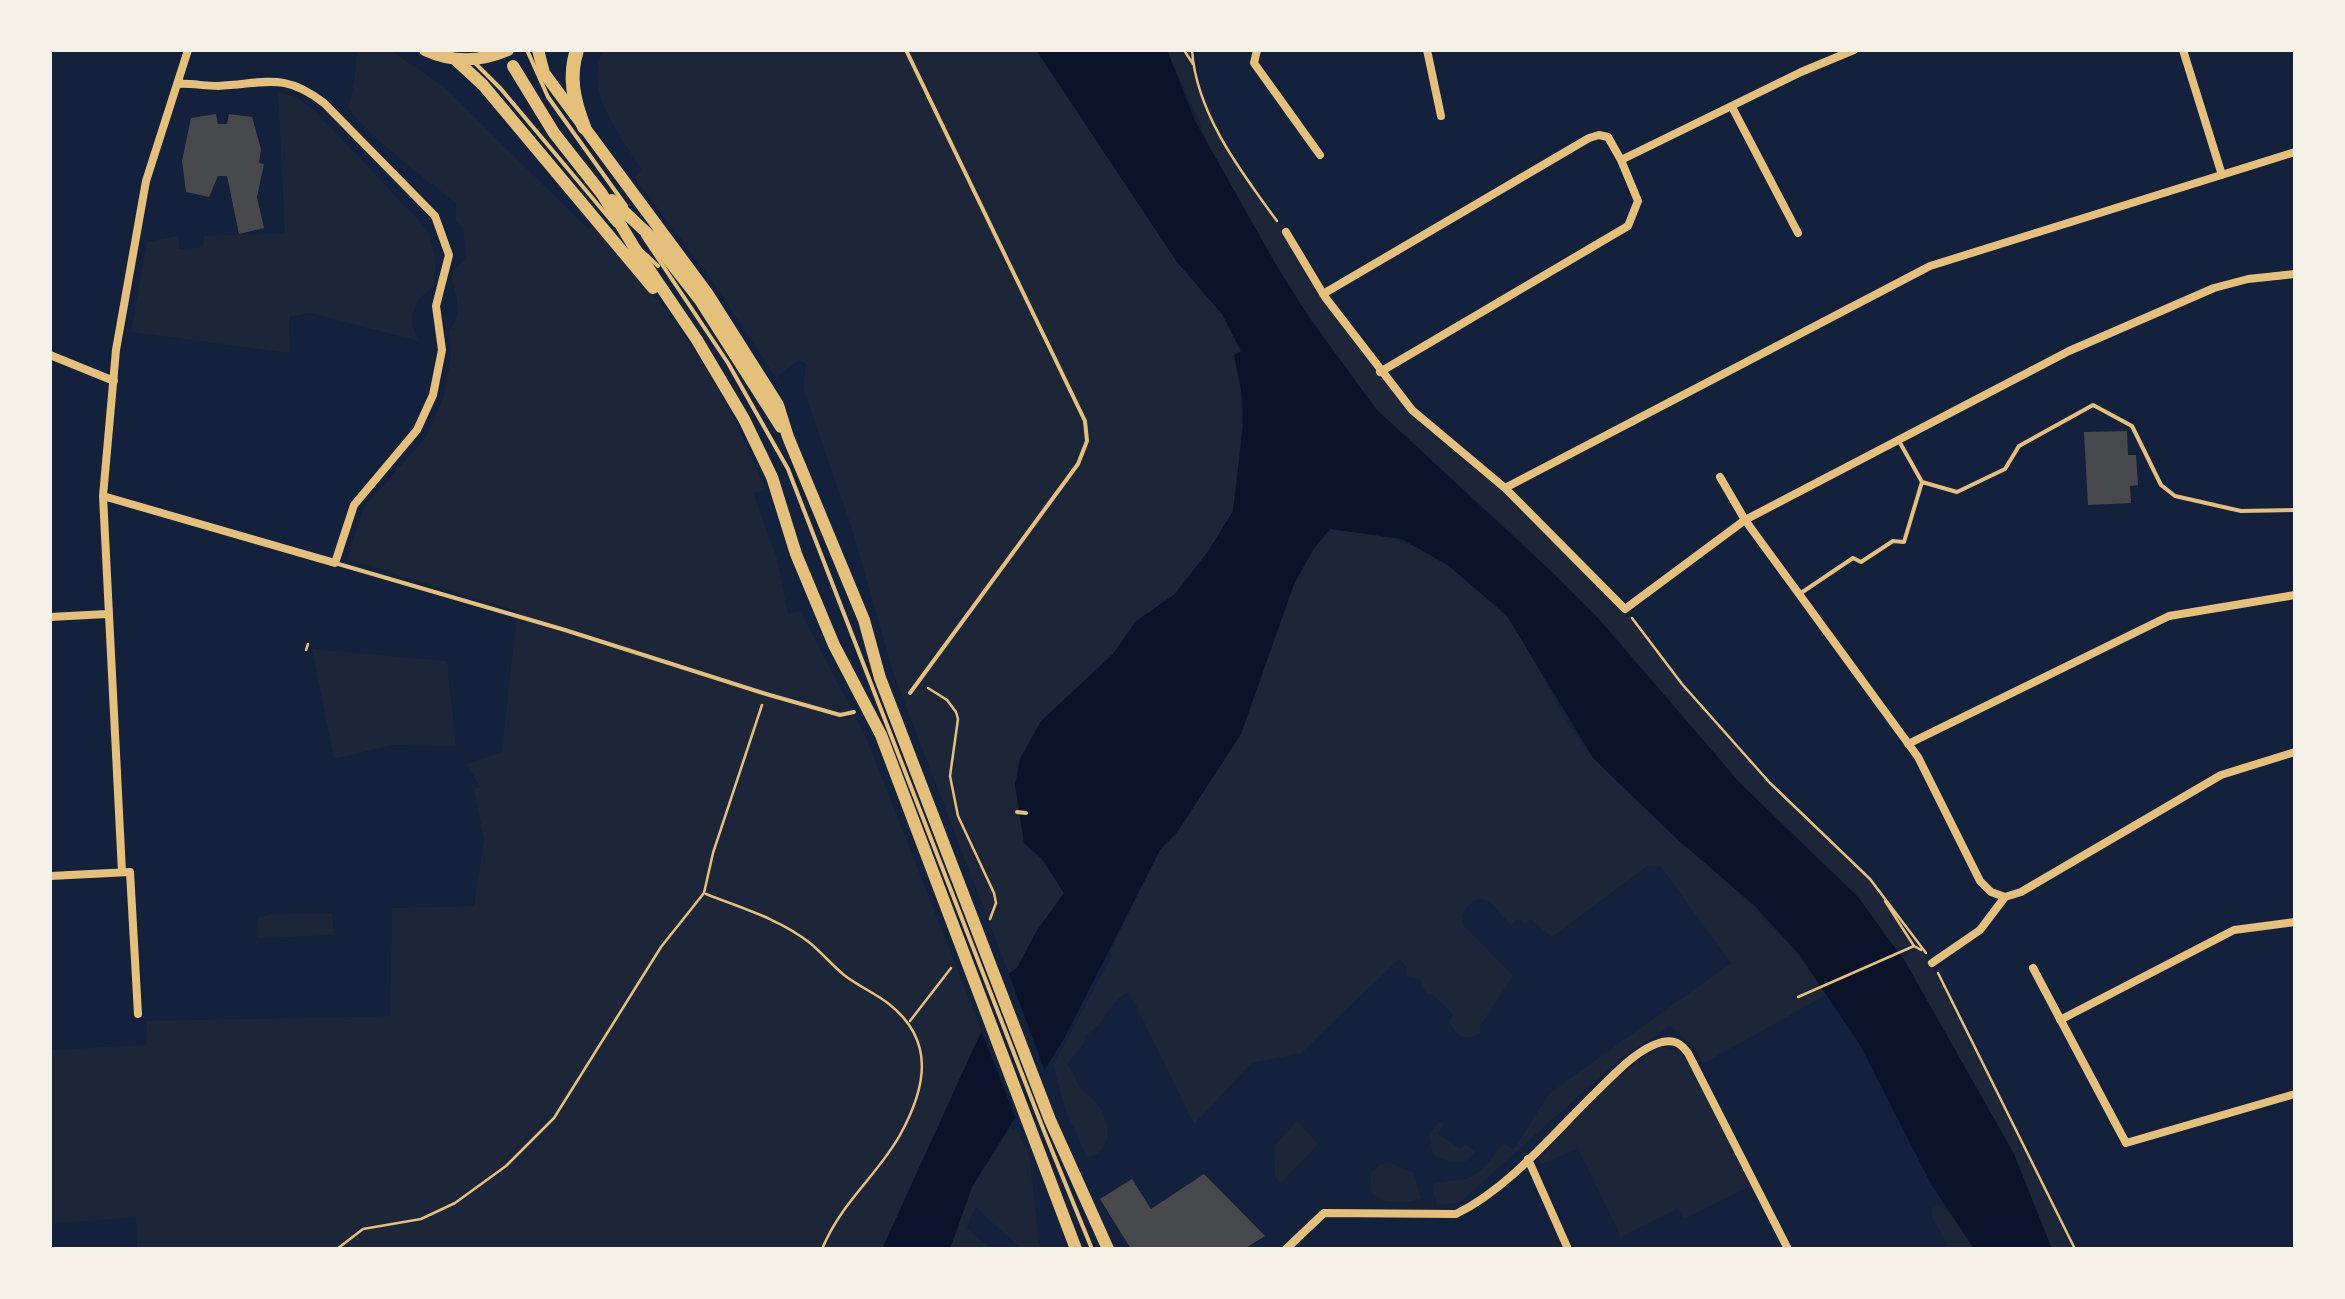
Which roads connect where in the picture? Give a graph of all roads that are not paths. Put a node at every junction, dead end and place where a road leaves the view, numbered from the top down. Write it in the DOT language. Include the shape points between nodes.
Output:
graph roads {
  1 [pos="188,50"];
  2 [pos="425,50"];
  3 [pos="508,50"];
  4 [pos="527,50"];
  5 [pos="538,50"];
  6 [pos="578,50"];
  7 [pos="906,50"];
  8 [pos="1257,50"];
  9 [pos="1427,50"];
  10 [pos="1823,50"];
  11 [pos="1854,50"];
  12 [pos="2183,50"];
  13 [pos="455,59"];
  14 [pos="471,60"];
  15 [pos="1828,60"];
  16 [pos="513,66"];
  17 [pos="178,84"];
  18 [pos="1732,108"];
  19 [pos="1442,116"];
  20 [pos="584,127"];
  21 [pos="2295,152"];
  22 [pos="1320,156"];
  23 [pos="1622,160"];
  24 [pos="2222,175"];
  25 [pos="616,209"];
  26 [pos="1286,232"];
  27 [pos="1798,233"];
  28 [pos="639,241"];
  29 [pos="662,269"];
  30 [pos="2295,274"];
  31 [pos="1324,294"];
  32 [pos="50,355"];
  33 [pos="1380,372"];
  34 [pos="114,380"];
  35 [pos="1899,440"];
  36 [pos="1720,476"];
  37 [pos="1922,482"];
  38 [pos="1505,488"];
  39 [pos="104,496"];
  40 [pos="2295,510"];
  41 [pos="1745,520"];
  42 [pos="335,563"];
  43 [pos="1799,594"];
  44 [pos="2295,594"];
  45 [pos="107,614"];
  46 [pos="50,617"];
  47 [pos="910,693"];
  48 [pos="854,712"];
  49 [pos="1908,744"];
  50 [pos="2295,752"];
  51 [pos="1017,812"];
  52 [pos="1026,813"];
  53 [pos="126,872"];
  54 [pos="50,876"];
  55 [pos="2006,897"];
  56 [pos="964,921"];
  57 [pos="2295,922"];
  58 [pos="1932,963"];
  59 [pos="2033,968"];
  60 [pos="138,1014"];
  61 [pos="2060,1020"];
  62 [pos="2295,1094"];
  63 [pos="1043,1131"];
  64 [pos="1528,1158"];
  65 [pos="1076,1249"];
  66 [pos="1092,1249"];
  67 [pos="1108,1249"];
  68 [pos="1286,1249"];
  69 [pos="1568,1249"];
  70 [pos="1788,1249"];
  1 -- 17 [label="street"];
  2 -- 13 [label="main road"];
  3 -- 14 [label="main road"];
  4 -- 25 [label="lane"];
  5 -- 20 [label="main road" via="544,73"];
  6 -- 20 [label="highway" via="573,90"];
  7 -- 47 [label="lane" via="1087,434 1078,464"];
  8 -- 22 [label="street" via="1254,64"];
  9 -- 19 [label="street"];
  10 -- 15 [label="street"];
  11 -- 15 [label="street"];
  12 -- 24 [label="street"];
  13 -- 14 [label="main road"];
  13 -- 25 [label="main road"];
  14 -- 25 [label="lane"];
  15 -- 18 [label="street"];
  16 -- 25 [label="main road" via="554,133"];
  17 -- 34 [label="street" via="146,181"];
  17 -- 42 [label="street" via="278,80 304,87 435,216 448,246 436,306 442,350 434,395 417,430 354,505"];
  18 -- 23 [label="street"];
  18 -- 27 [label="street"];
  20 -- 25 [label="main road"];
  21 -- 24 [label="street"];
  23 -- 31 [label="street" via="1608,138 1588,138"];
  23 -- 33 [label="street" via="1638,201 1628,226"];
  24 -- 38 [label="street" via="1930,266"];
  25 -- 28 [label="main road"];
  25 -- 28 [label="main road"];
  25 -- 28 [label="main road" via="634,220"];
  26 -- 31 [label="street"];
  28 -- 29 [label="lane"];
  28 -- 29 [label="lane"];
  28 -- 56 [label="main road" via="772,477 834,645"];
  28 -- 56 [label="main road" via="707,293 778,405 854,594"];
  29 -- 56 [label="lane" via="728,363 783,459"];
  30 -- 35 [label="street" via="2214,288 2069,351"];
  31 -- 33 [label="street"];
  32 -- 34 [label="street"];
  33 -- 38 [label="street" via="1412,410"];
  34 -- 39 [label="street"];
  35 -- 37 [label="lane"];
  35 -- 41 [label="street"];
  36 -- 41 [label="street"];
  37 -- 40 [label="lane" via="1958,492 2005,469 2019,446 2093,406 2132,426 2161,486 2175,496 2241,511"];
  37 -- 43 [label="lane" via="1904,542 1892,541 1861,562 1853,558"];
  38 -- 41 [label="street" via="1625,609"];
  39 -- 42 [label="street"];
  39 -- 45 [label="street"];
  41 -- 43 [label="street"];
  42 -- 48 [label="lane" via="766,694"];
  43 -- 49 [label="street"];
  44 -- 49 [label="street" via="2169,616"];
  45 -- 46 [label="street"];
  45 -- 53 [label="street"];
  49 -- 55 [label="street" via="1980,881"];
  50 -- 55 [label="street" via="2221,776"];
  51 -- 52 [label="lane"];
  53 -- 54 [label="street"];
  53 -- 60 [label="street"];
  55 -- 58 [label="street" via="1980,930"];
  56 -- 63 [label="main road"];
  56 -- 63 [label="main road"];
  57 -- 61 [label="street" via="2234,930"];
  59 -- 61 [label="street"];
  61 -- 62 [label="street" via="2126,1143"];
  63 -- 65 [label="main road"];
  63 -- 66 [label="lane"];
  63 -- 67 [label="main road"];
  64 -- 68 [label="street" via="1456,1214 1324,1213"];
  64 -- 69 [label="street"];
  64 -- 70 [label="street" via="1624,1066 1661,1042 1680,1043"];
}
